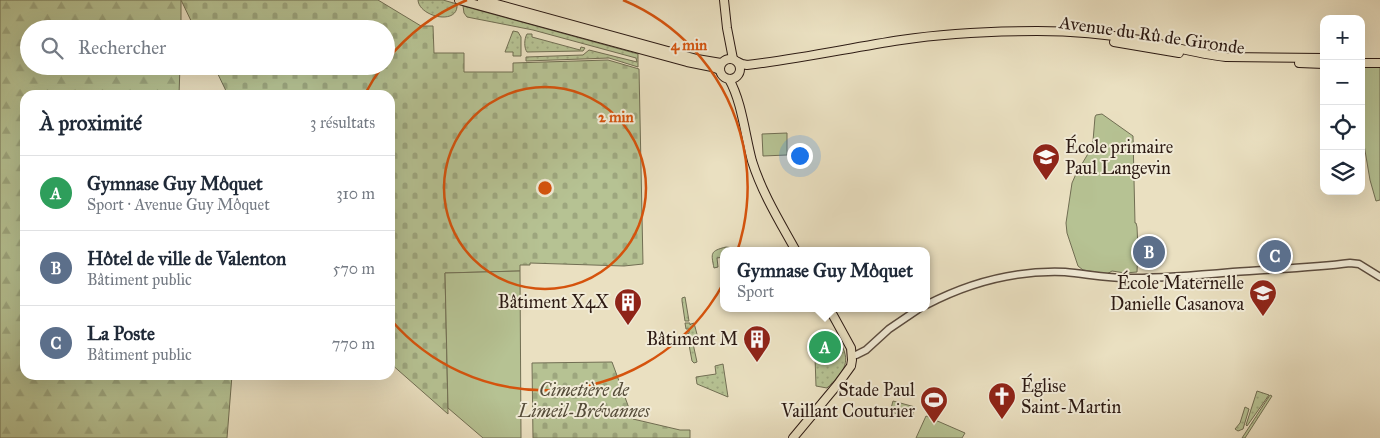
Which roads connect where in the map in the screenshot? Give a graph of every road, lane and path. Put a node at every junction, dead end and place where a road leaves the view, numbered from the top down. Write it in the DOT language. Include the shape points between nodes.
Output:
graph roads {
  1 [pos="461,0"];
  2 [pos="482,0"];
  3 [pos="720,0"];
  4 [pos="724,0"];
  5 [pos="580,30"];
  6 [pos="1320,58"];
  7 [pos="1365,59"];
  8 [pos="1380,61"];
  9 [pos="727,62"];
  10 [pos="1365,63"];
  11 [pos="1320,64"];
  12 [pos="736,75"];
  13 [pos="766,194"];
  14 [pos="794,247"];
  15 [pos="798,247"];
  16 [pos="1380,277"];
  17 [pos="930,303"];
  18 [pos="832,312"];
  19 [pos="914,312"];
  20 [pos="853,355"];
  21 [pos="793,438"];
  1 -- 5 [label="main road"];
  2 -- 5 [label="main road"];
  3 -- 9 [label="main road"];
  4 -- 9 [label="main road"];
  5 -- 9 [label="main road, Avenue du Rû de Gironde" via="697,59"];
  6 -- 9 [label="main road, Avenue du Rû de Gironde" via="1226,57 1131,38 1038,31 941,35 776,62 747,65"];
  7 -- 8 [label="main road"];
  8 -- 10 [label="main road"];
  9 -- 12 [label="main road"];
  9 -- 12 [label="main road" via="724,77"];
  11 -- 12 [label="main road, Avenue du Rû de Gironde" via="1219,61 1104,40 1015,34 912,41"];
  12 -- 13 [label="main road" via="746,139"];
  13 -- 14 [label="main road"];
  13 -- 15 [label="main road"];
  16 -- 17 [label="street" via="1350,263 1135,278 1064,272 1026,273 991,279"];
  18 -- 20 [label="main road"];
  19 -- 20 [label="street" via="866,350"];
  20 -- 21 [label="main road" via="838,384"];
}
